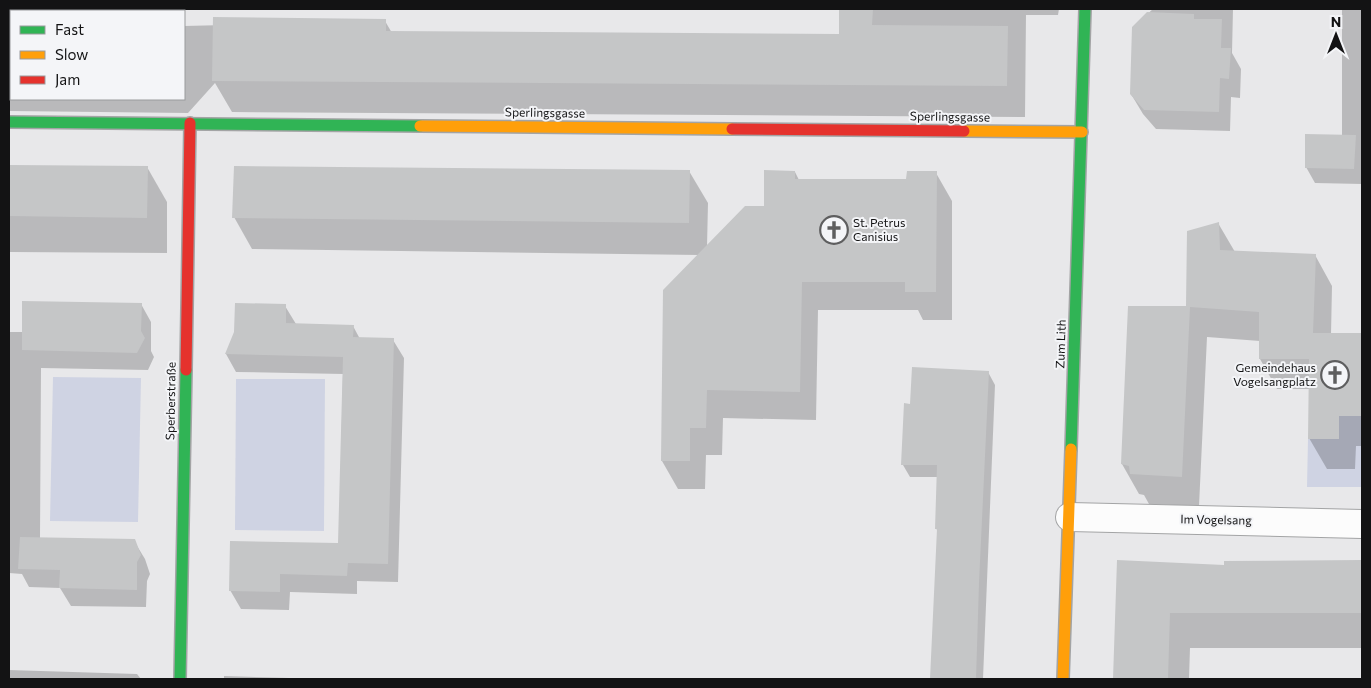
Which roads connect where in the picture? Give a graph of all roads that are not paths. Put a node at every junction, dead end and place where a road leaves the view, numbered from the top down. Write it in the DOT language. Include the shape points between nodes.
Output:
graph roads {
  1 [pos="1085,9"];
  2 [pos="9,122"];
  3 [pos="190,123"];
  4 [pos="1082,132"];
  5 [pos="1070,517"];
  6 [pos="1362,524"];
  7 [pos="180,679"];
  8 [pos="1063,679"];
  1 -- 4 [label="street, Zum Lith"];
  2 -- 3 [label="street, Sperlingsgasse"];
  3 -- 4 [label="street, Sperlingsgasse"];
  3 -- 7 [label="street, Sperberstraße"];
  4 -- 5 [label="street, Zum Lith"];
  5 -- 6 [label="street, Im Vogelsang"];
  5 -- 8 [label="street, Zum Lith"];
}
